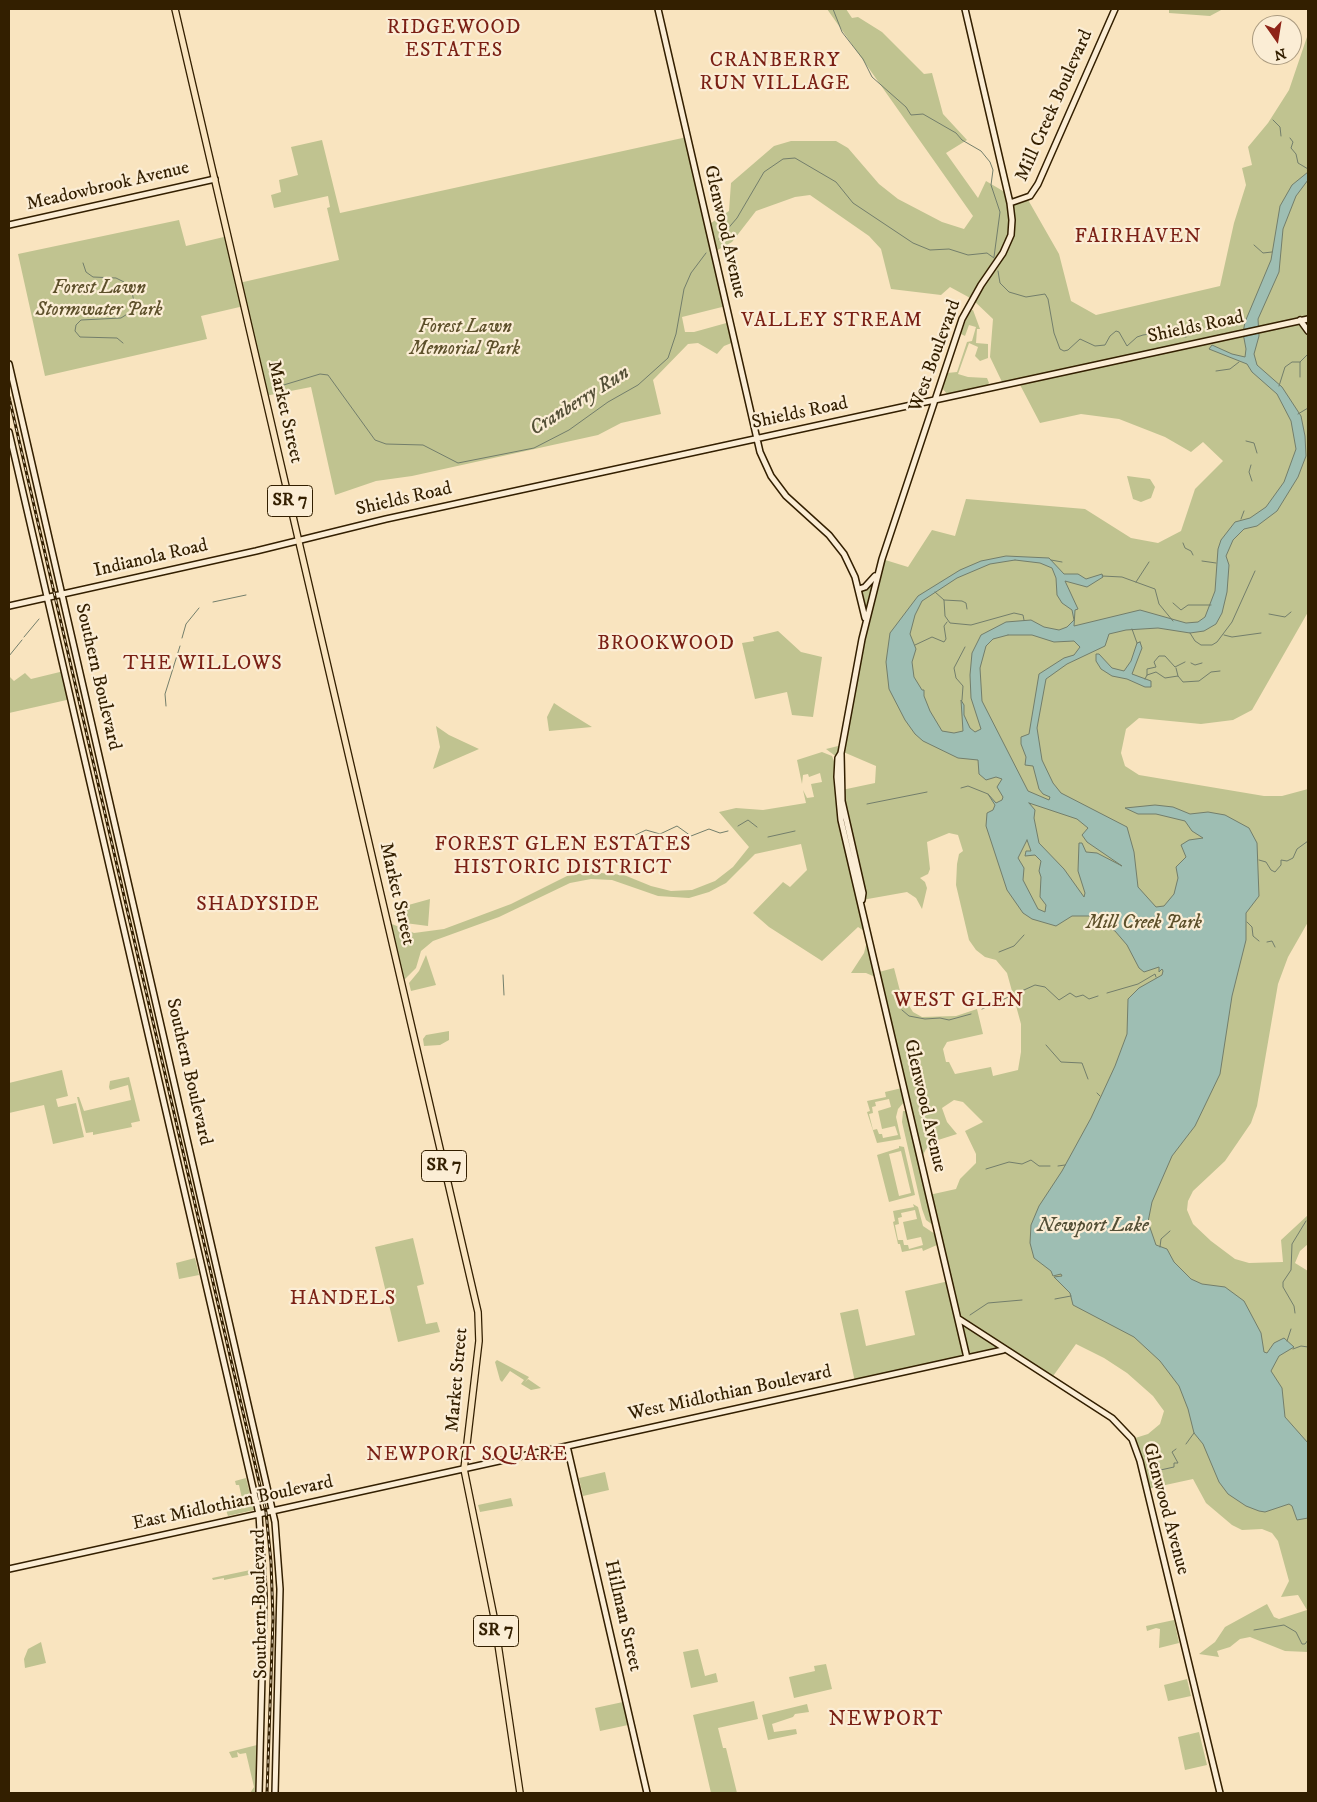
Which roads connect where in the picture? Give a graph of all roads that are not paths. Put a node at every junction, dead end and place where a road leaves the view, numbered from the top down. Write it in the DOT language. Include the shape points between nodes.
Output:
graph roads {
  1 [pos="175,9"];
  2 [pos="658,9"];
  3 [pos="965,9"];
  4 [pos="1115,9"];
  5 [pos="215,179"];
  6 [pos="1010,202"];
  7 [pos="9,225"];
  8 [pos="1308,319"];
  9 [pos="1300,320"];
  10 [pos="1308,331"];
  11 [pos="9,364"];
  12 [pos="934,400"];
  13 [pos="9,432"];
  14 [pos="756,438"];
  15 [pos="299,541"];
  16 [pos="878,571"];
  17 [pos="859,589"];
  18 [pos="62,594"];
  19 [pos="48,598"];
  20 [pos="9,606"];
  21 [pos="866,621"];
  22 [pos="958,1318"];
  23 [pos="1004,1350"];
  24 [pos="967,1358"];
  25 [pos="567,1446"];
  26 [pos="464,1469"];
  27 [pos="272,1511"];
  28 [pos="259,1514"];
  29 [pos="9,1569"];
  30 [pos="259,1793"];
  31 [pos="275,1793"];
  32 [pos="520,1793"];
  33 [pos="647,1793"];
  34 [pos="1220,1793"];
  1 -- 5 [label="main road, Market Street / SR 7"];
  2 -- 14 [label="street, Glenwood Avenue"];
  3 -- 6 [label="street, West Boulevard"];
  4 -- 6 [label="street, Mill Creek Boulevard" via="1038,184 1030,196"];
  5 -- 7 [label="street, Meadowbrook Avenue"];
  5 -- 15 [label="main road, Market Street / SR 7"];
  6 -- 12 [label="street, West Boulevard" via="1009,240 966,311"];
  8 -- 9 [label="street, Shields Road"];
  9 -- 10 [label="street"];
  9 -- 12 [label="street, Shields Road"];
  11 -- 18 [label="street, Southern Boulevard"];
  12 -- 14 [label="street, Shields Road"];
  12 -- 16 [label="street, West Boulevard"];
  13 -- 19 [label="street, Southern Boulevard"];
  14 -- 15 [label="street, Shields Road"];
  14 -- 17 [label="street, Glenwood Avenue" via="771,476 792,502 836,543 850,565"];
  15 -- 18 [label="street, Indianola Road"];
  15 -- 26 [label="main road, Market Street / SR 7" via="478,1312 479,1341"];
  16 -- 17 [label="street, West Boulevard" via="870,583"];
  16 -- 21 [label="street, West Boulevard"];
  17 -- 21 [label="street, Glenwood Avenue"];
  18 -- 19 [label="street, Indianola Road"];
  18 -- 27 [label="street, Southern Boulevard"];
  19 -- 20 [label="street, Indianola Road"];
  19 -- 28 [label="street, Southern Boulevard"];
  21 -- 22 [label="street, Glenwood Avenue" via="837,768 840,801"];
  22 -- 23 [label="street, Glenwood Avenue"];
  22 -- 24 [label="street, Glenwood Avenue"];
  23 -- 24 [label="street, West Midlothian Boulevard"];
  23 -- 34 [label="street, Glenwood Avenue" via="1112,1418 1136,1448"];
  24 -- 25 [label="street, West Midlothian Boulevard"];
  25 -- 26 [label="street, West Midlothian Boulevard"];
  25 -- 33 [label="street, Hillman Street"];
  26 -- 27 [label="street, East Midlothian Boulevard"];
  26 -- 32 [label="main road, Market Street / SR 7" via="494,1617"];
  27 -- 28 [label="street, East Midlothian Boulevard"];
  27 -- 31 [label="street, Southern Boulevard" via="277,1535 280,1590"];
  28 -- 29 [label="street, East Midlothian Boulevard"];
  28 -- 30 [label="street, Southern Boulevard" via="264,1596"];
}
